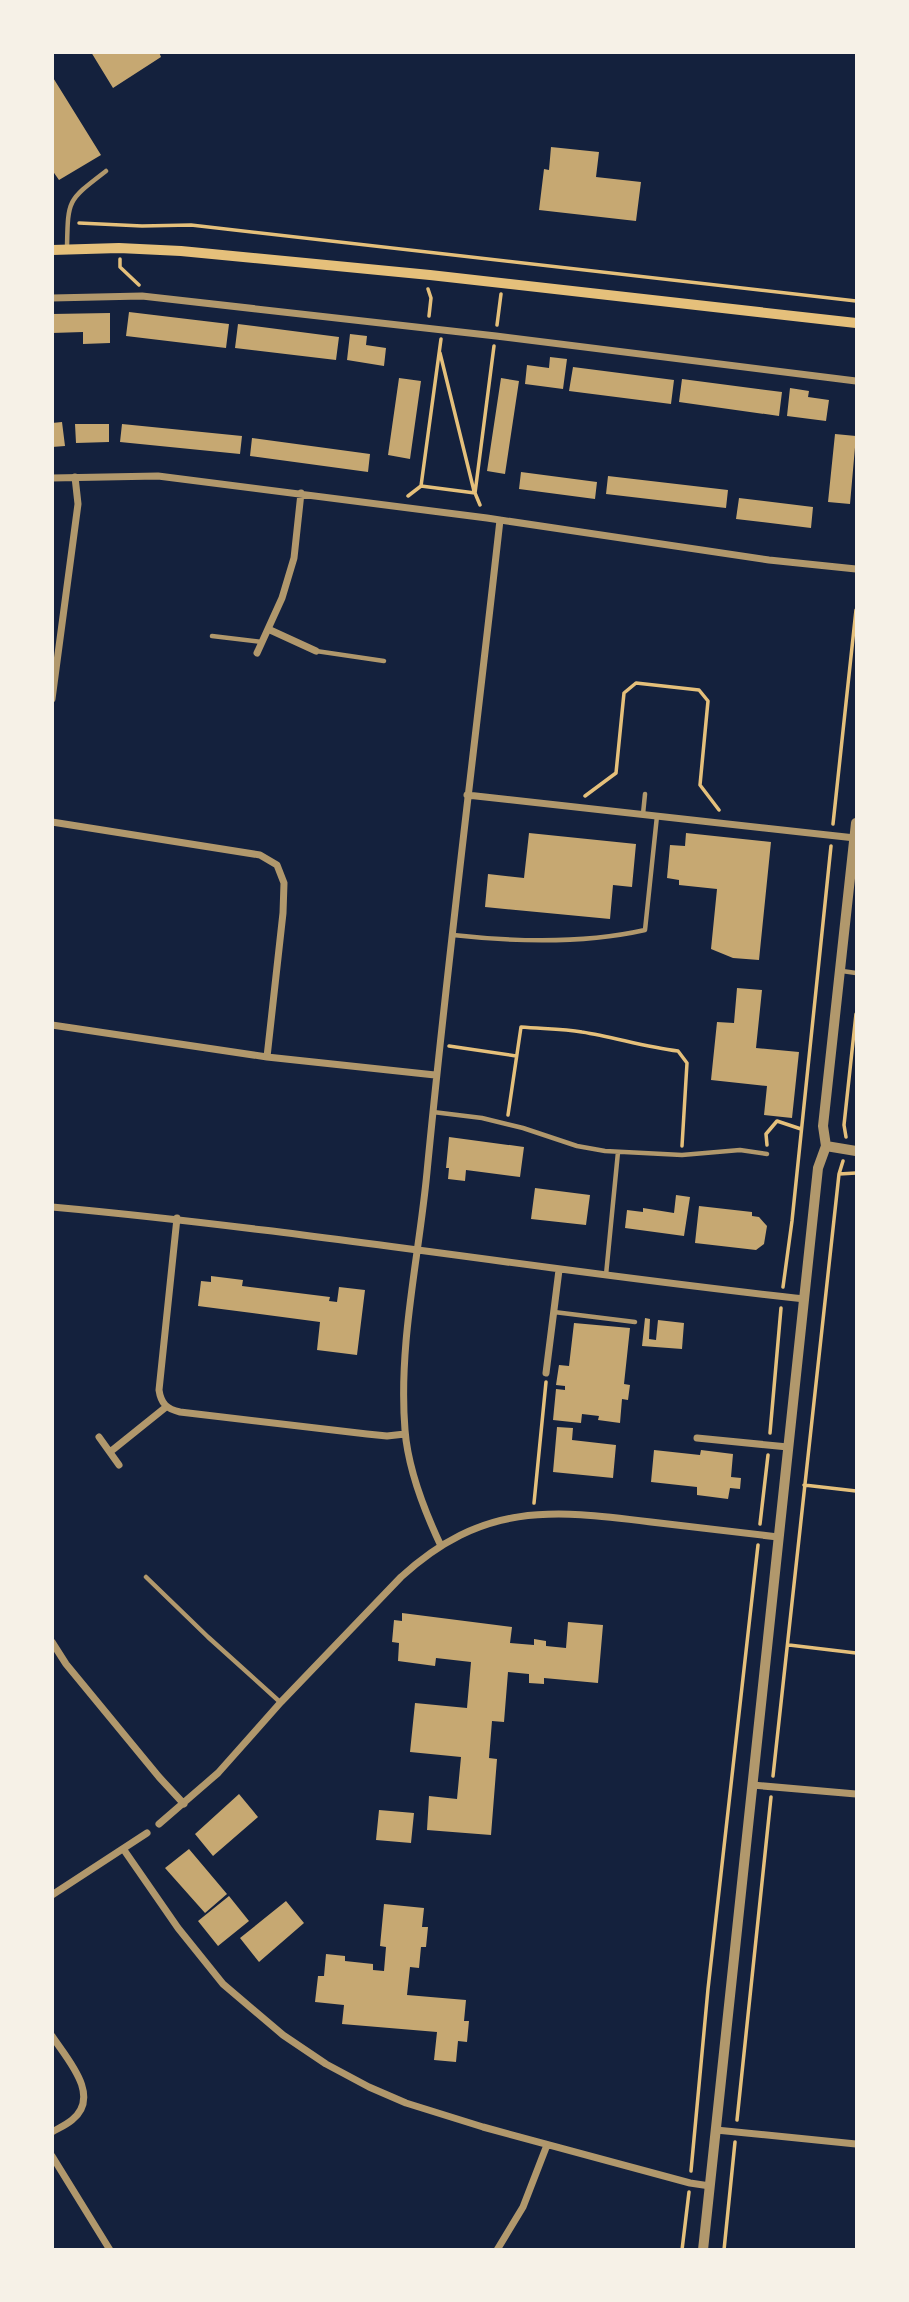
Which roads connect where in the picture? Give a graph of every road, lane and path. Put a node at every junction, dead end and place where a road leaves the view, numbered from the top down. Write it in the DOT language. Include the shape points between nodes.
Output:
graph roads {
  1 [pos="106,171"];
  2 [pos="67,223"];
  3 [pos="120,248"];
  4 [pos="67,249"];
  5 [pos="52,250"];
  6 [pos="503,284"];
  7 [pos="142,296"];
  8 [pos="52,298"];
  9 [pos="856,301"];
  10 [pos="856,323"];
  11 [pos="442,331"];
  12 [pos="496,336"];
  13 [pos="439,351"];
  14 [pos="856,382"];
  15 [pos="75,477"];
  16 [pos="52,478"];
  17 [pos="421,486"];
  18 [pos="301,493"];
  19 [pos="475,493"];
  20 [pos="395,506"];
  21 [pos="487,517"];
  22 [pos="500,520"];
  23 [pos="856,569"];
  24 [pos="856,610"];
  25 [pos="268,629"];
  26 [pos="212,636"];
  27 [pos="262,642"];
  28 [pos="316,651"];
  29 [pos="257,653"];
  30 [pos="384,661"];
  31 [pos="52,699"];
  32 [pos="645,794"];
  33 [pos="467,795"];
  34 [pos="582,807"];
  35 [pos="643,814"];
  36 [pos="657,816"];
  37 [pos="52,822"];
  38 [pos="719,822"];
  39 [pos="856,823"];
  40 [pos="832,835"];
  41 [pos="855,838"];
  42 [pos="453,935"];
  43 [pos="842,971"];
  44 [pos="856,972"];
  45 [pos="856,1014"];
  46 [pos="52,1025"];
  47 [pos="439,1044"];
  48 [pos="516,1056"];
  49 [pos="267,1057"];
  50 [pos="435,1075"];
  51 [pos="433,1112"];
  52 [pos="507,1124"];
  53 [pos="801,1129"];
  54 [pos="826,1146"];
  55 [pos="852,1150"];
  56 [pos="618,1152"];
  57 [pos="767,1154"];
  58 [pos="682,1155"];
  59 [pos="856,1173"];
  60 [pos="839,1174"];
  61 [pos="52,1207"];
  62 [pos="177,1218"];
  63 [pos="417,1249"];
  64 [pos="559,1269"];
  65 [pos="606,1275"];
  66 [pos="782,1296"];
  67 [pos="805,1299"];
  68 [pos="554,1312"];
  69 [pos="635,1322"];
  70 [pos="546,1373"];
  71 [pos="166,1407"];
  72 [pos="405,1434"];
  73 [pos="99,1437"];
  74 [pos="697,1438"];
  75 [pos="769,1445"];
  76 [pos="788,1447"];
  77 [pos="110,1452"];
  78 [pos="120,1465"];
  79 [pos="804,1485"];
  80 [pos="856,1491"];
  81 [pos="533,1514"];
  82 [pos="759,1535"];
  83 [pos="778,1537"];
  84 [pos="440,1546"];
  85 [pos="146,1577"];
  86 [pos="52,1642"];
  87 [pos="788,1645"];
  88 [pos="856,1653"];
  89 [pos="281,1702"];
  90 [pos="752,1785"];
  91 [pos="772,1786"];
  92 [pos="856,1794"];
  93 [pos="184,1804"];
  94 [pos="159,1825"];
  95 [pos="147,1833"];
  96 [pos="124,1850"];
  97 [pos="52,1895"];
  98 [pos="52,2036"];
  99 [pos="716,2130"];
  100 [pos="52,2132"];
  101 [pos="736,2132"];
  102 [pos="856,2144"];
  103 [pos="547,2145"];
  104 [pos="52,2156"];
  105 [pos="690,2183"];
  106 [pos="710,2186"];
  107 [pos="110,2249"];
  108 [pos="497,2249"];
  109 [pos="682,2249"];
  110 [pos="703,2249"];
  111 [pos="724,2249"];
  1 -- 2 [label="lane" via="76,194"];
  2 -- 4 [label="lane"];
  2 -- 9 [label="path" via="191,225"];
  3 -- 4 [label="main road"];
  3 -- 6 [label="main road" via="181,250"];
  3 -- 7 [label="path" via="120,267 143,289"];
  4 -- 5 [label="main road"];
  6 -- 10 [label="main road"];
  6 -- 12 [label="path"];
  7 -- 8 [label="street"];
  7 -- 11 [label="street"];
  11 -- 12 [label="street"];
  11 -- 13 [label="path"];
  12 -- 14 [label="street"];
  12 -- 19 [label="path"];
  13 -- 17 [label="path"];
  13 -- 19 [label="path"];
  15 -- 16 [label="street"];
  15 -- 18 [label="street" via="158,476"];
  15 -- 31 [label="street" via="78,505"];
  17 -- 19 [label="path"];
  17 -- 20 [label="path"];
  18 -- 20 [label="street"];
  18 -- 25 [label="street" via="294,558"];
  19 -- 21 [label="path"];
  20 -- 21 [label="street"];
  21 -- 22 [label="street"];
  22 -- 23 [label="street"];
  22 -- 33 [label="street"];
  24 -- 40 [label="path"];
  25 -- 27 [label="street"];
  25 -- 28 [label="street"];
  26 -- 27 [label="lane"];
  27 -- 29 [label="street"];
  28 -- 30 [label="lane"];
  32 -- 35 [label="lane"];
  33 -- 34 [label="street"];
  33 -- 42 [label="street"];
  34 -- 35 [label="street"];
  34 -- 38 [label="path" via="583,797 616,773 624,692 636,684 699,690 708,701 700,785 720,811"];
  35 -- 36 [label="street"];
  36 -- 38 [label="street"];
  36 -- 42 [label="lane" via="645,930 526,942"];
  37 -- 49 [label="street" via="260,855 277,865 284,883 283,913"];
  38 -- 40 [label="street"];
  39 -- 41 [label="street"];
  40 -- 41 [label="street"];
  40 -- 53 [label="path"];
  41 -- 43 [label="street"];
  42 -- 47 [label="street"];
  43 -- 44 [label="lane"];
  43 -- 54 [label="street" via="823,1126"];
  45 -- 55 [label="path" via="844,1125"];
  46 -- 49 [label="street"];
  47 -- 48 [label="path"];
  47 -- 50 [label="street"];
  48 -- 52 [label="path"];
  48 -- 58 [label="path" via="522,1027 579,1031 678,1051 687,1063"];
  49 -- 50 [label="street"];
  50 -- 51 [label="street"];
  51 -- 52 [label="lane"];
  51 -- 63 [label="street"];
  52 -- 56 [label="lane" via="577,1146"];
  53 -- 57 [label="path" via="777,1121 766,1134"];
  53 -- 66 [label="path"];
  54 -- 55 [label="street"];
  54 -- 67 [label="street" via="818,1168"];
  55 -- 60 [label="path"];
  56 -- 58 [label="lane"];
  56 -- 65 [label="lane"];
  57 -- 58 [label="lane" via="740,1150"];
  59 -- 60 [label="path"];
  60 -- 79 [label="path"];
  61 -- 62 [label="street"];
  62 -- 63 [label="street"];
  62 -- 71 [label="street" via="159,1390"];
  63 -- 64 [label="street"];
  63 -- 72 [label="street" via="404,1375"];
  64 -- 65 [label="street"];
  64 -- 68 [label="street"];
  65 -- 66 [label="street"];
  66 -- 67 [label="street"];
  66 -- 75 [label="path"];
  67 -- 76 [label="street"];
  68 -- 69 [label="lane"];
  68 -- 70 [label="street"];
  70 -- 81 [label="path"];
  71 -- 72 [label="street" via="367,1434"];
  71 -- 77 [label="street"];
  72 -- 84 [label="street" via="416,1484"];
  73 -- 77 [label="street"];
  74 -- 75 [label="street"];
  75 -- 76 [label="street"];
  75 -- 82 [label="path"];
  76 -- 83 [label="street"];
  77 -- 78 [label="street"];
  79 -- 80 [label="path"];
  79 -- 87 [label="path"];
  81 -- 82 [label="street" via="595,1515"];
  81 -- 84 [label="street" via="506,1518"];
  82 -- 83 [label="street"];
  82 -- 105 [label="path"];
  83 -- 90 [label="street"];
  84 -- 89 [label="street" via="401,1577"];
  85 -- 89 [label="lane"];
  86 -- 93 [label="street"];
  87 -- 88 [label="path"];
  87 -- 91 [label="path"];
  89 -- 93 [label="street"];
  90 -- 91 [label="street"];
  90 -- 99 [label="street"];
  91 -- 92 [label="street"];
  91 -- 101 [label="path"];
  93 -- 94 [label="street"];
  95 -- 96 [label="street"];
  96 -- 97 [label="street"];
  96 -- 103 [label="street" via="223,1984 283,2035 326,2064 406,2103"];
  98 -- 100 [label="street" via="84,2093 79,2112"];
  99 -- 101 [label="street"];
  99 -- 106 [label="street"];
  101 -- 102 [label="street"];
  101 -- 111 [label="path"];
  103 -- 105 [label="street"];
  103 -- 108 [label="street" via="523,2207"];
  104 -- 107 [label="street"];
  105 -- 106 [label="street"];
  105 -- 109 [label="path"];
  106 -- 110 [label="street"];
}
